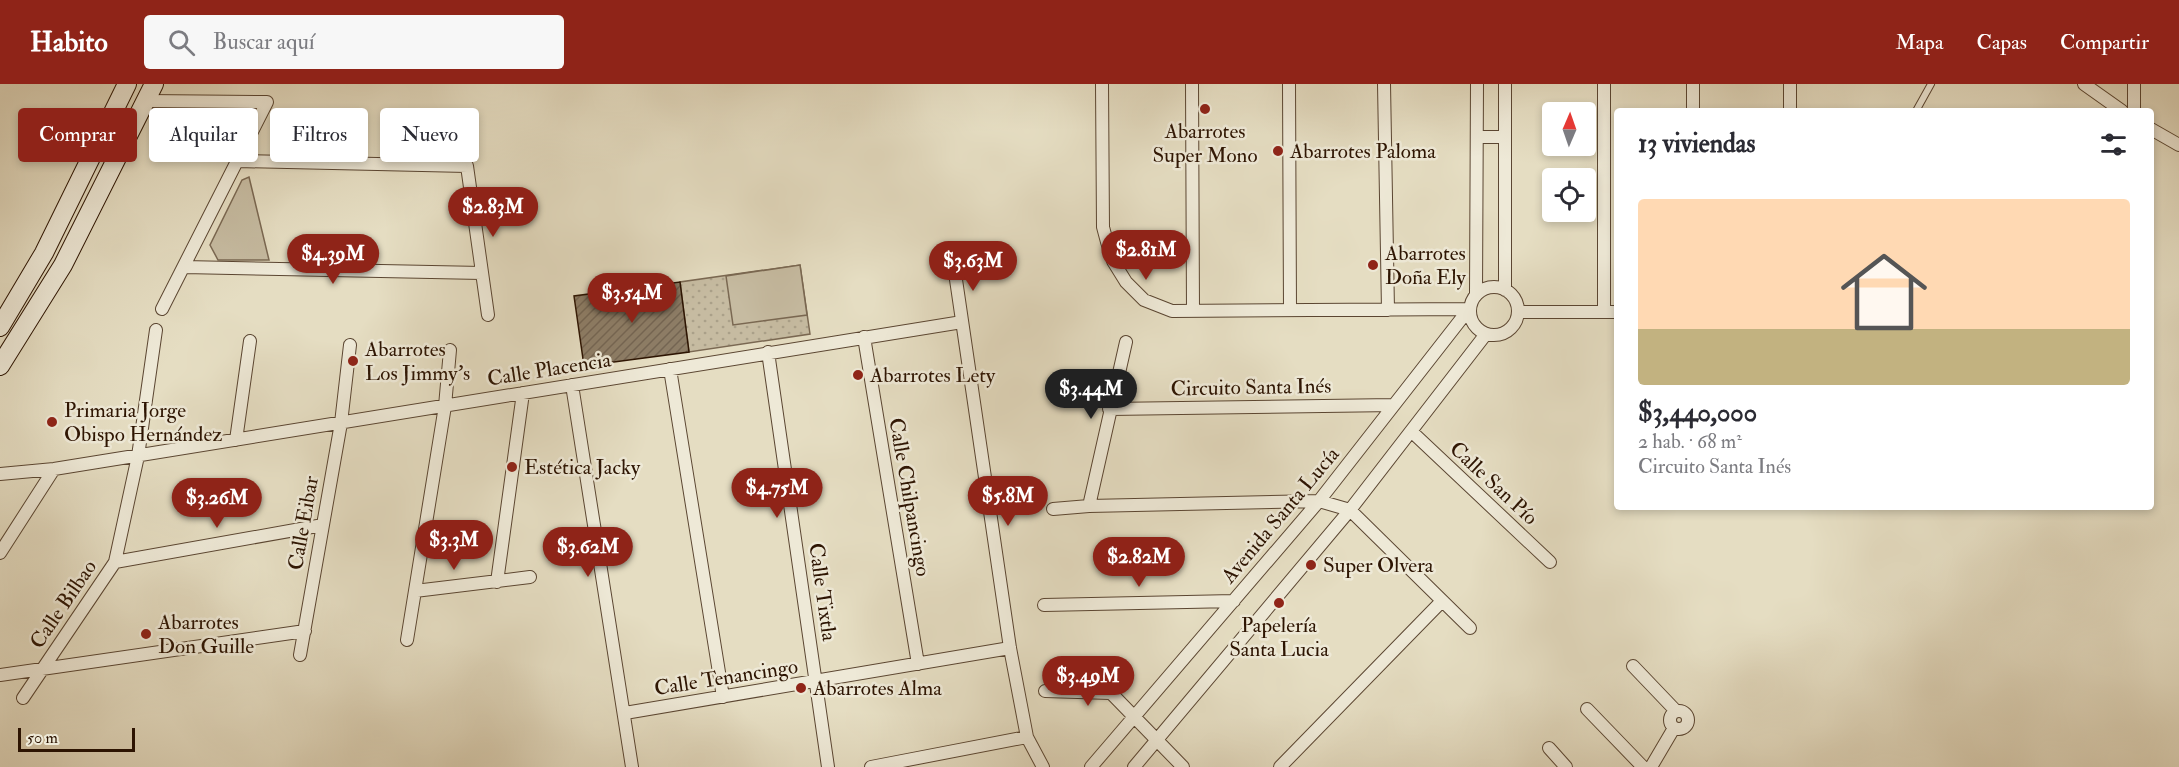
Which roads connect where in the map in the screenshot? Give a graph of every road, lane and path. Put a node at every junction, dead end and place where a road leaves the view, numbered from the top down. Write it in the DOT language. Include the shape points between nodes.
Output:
graph roads {
  1 [pos="154,84"];
  2 [pos="1102,84"];
  3 [pos="1192,84"];
  4 [pos="1289,84"];
  5 [pos="1384,84"];
  6 [pos="1477,84"];
  7 [pos="1505,84"];
  8 [pos="1604,84"];
  9 [pos="1694,84"];
  10 [pos="1790,84"];
  11 [pos="1931,84"];
  12 [pos="2084,84"];
  13 [pos="2134,84"];
  14 [pos="125,87"];
  15 [pos="146,101"];
  16 [pos="1694,108"];
  17 [pos="1790,108"];
  18 [pos="1918,108"];
  19 [pos="2118,108"];
  20 [pos="2134,108"];
  21 [pos="258,120"];
  22 [pos="2154,131"];
  23 [pos="1477,137"];
  24 [pos="1505,137"];
  25 [pos="2179,144"];
  26 [pos="258,161"];
  27 [pos="237,162"];
  28 [pos="954,266"];
  29 [pos="184,267"];
  30 [pos="482,273"];
  31 [pos="1505,290"];
  32 [pos="1476,294"];
  33 [pos="162,309"];
  34 [pos="1469,309"];
  35 [pos="1290,310"];
  36 [pos="1388,310"];
  37 [pos="1193,311"];
  38 [pos="1519,312"];
  39 [pos="1611,312"];
  40 [pos="488,315"];
  41 [pos="962,322"];
  42 [pos="0,327"];
  43 [pos="156,330"];
  44 [pos="1486,334"];
  45 [pos="864,337"];
  46 [pos="250,340"];
  47 [pos="1126,342"];
  48 [pos="350,345"];
  49 [pos="450,350"];
  50 [pos="768,352"];
  51 [pos="0,366"];
  52 [pos="670,369"];
  53 [pos="572,385"];
  54 [pos="523,393"];
  55 [pos="1394,405"];
  56 [pos="445,406"];
  57 [pos="1109,409"];
  58 [pos="341,423"];
  59 [pos="1411,431"];
  60 [pos="236,440"];
  61 [pos="138,456"];
  62 [pos="54,469"];
  63 [pos="0,474"];
  64 [pos="1319,501"];
  65 [pos="1089,506"];
  66 [pos="1053,509"];
  67 [pos="1350,510"];
  68 [pos="323,525"];
  69 [pos="0,553"];
  70 [pos="115,562"];
  71 [pos="1550,562"];
  72 [pos="530,577"];
  73 [pos="497,582"];
  74 [pos="415,591"];
  75 [pos="1234,601"];
  76 [pos="1442,601"];
  77 [pos="1044,605"];
  78 [pos="1470,628"];
  79 [pos="305,631"];
  80 [pos="407,640"];
  81 [pos="1010,648"];
  82 [pos="300,656"];
  83 [pos="918,664"];
  84 [pos="1633,666"];
  85 [pos="42,669"];
  86 [pos="0,675"];
  87 [pos="816,681"];
  88 [pos="1045,691"];
  89 [pos="723,697"];
  90 [pos="23,698"];
  91 [pos="1587,709"];
  92 [pos="625,713"];
  93 [pos="1134,717"];
  94 [pos="1026,737"];
  95 [pos="1156,740"];
  96 [pos="1549,748"];
  97 [pos="632,767"];
  98 [pos="828,767"];
  99 [pos="871,767"];
  100 [pos="1043,767"];
  101 [pos="1091,767"];
  102 [pos="1134,767"];
  103 [pos="1183,767"];
  104 [pos="1280,767"];
  105 [pos="1566,767"];
  106 [pos="1643,767"];
  107 [pos="1651,767"];
  1 -- 15 [label="street"];
  2 -- 37 [label="street" via="1103,227 1113,261 1144,300 1172,311"];
  3 -- 37 [label="street"];
  4 -- 35 [label="street"];
  5 -- 36 [label="street"];
  6 -- 23 [label="street"];
  7 -- 24 [label="street"];
  8 -- 39 [label="street"];
  9 -- 16 [label="street"];
  10 -- 17 [label="street"];
  11 -- 18 [label="lane"];
  12 -- 19 [label="street"];
  13 -- 20 [label="street"];
  14 -- 15 [label="street"];
  14 -- 42 [label="street" via="44,253"];
  15 -- 21 [label="street" via="267,102"];
  15 -- 51 [label="street" via="63,265"];
  22 -- 25 [label="street"];
  23 -- 24 [label="street"];
  23 -- 32 [label="street"];
  24 -- 31 [label="street"];
  26 -- 30 [label="street" via="468,166"];
  27 -- 29 [label="street"];
  28 -- 41 [label="street"];
  29 -- 30 [label="street"];
  29 -- 33 [label="street"];
  30 -- 40 [label="street"];
  31 -- 32 [label="street" via="1490,287"];
  31 -- 38 [label="street" via="1515,299"];
  32 -- 34 [label="street"];
  34 -- 36 [label="street"];
  34 -- 44 [label="street" via="1471,321"];
  34 -- 55 [label="street, Avenida Santa Lucía"];
  35 -- 36 [label="street"];
  35 -- 37 [label="street"];
  38 -- 39 [label="street"];
  38 -- 44 [label="street" via="1508,331"];
  41 -- 45 [label="street, Calle Placencia"];
  41 -- 81 [label="street"];
  43 -- 61 [label="street, Calle Bilbao"];
  44 -- 59 [label="street"];
  45 -- 50 [label="street, Calle Placencia"];
  45 -- 83 [label="street, Calle Chilpancingo"];
  46 -- 60 [label="street"];
  47 -- 57 [label="street"];
  48 -- 58 [label="street, Calle Eibar"];
  49 -- 56 [label="street"];
  50 -- 52 [label="street, Calle Placencia"];
  50 -- 87 [label="street, Calle Tixtla"];
  52 -- 53 [label="street, Calle Placencia"];
  52 -- 89 [label="street"];
  53 -- 54 [label="street, Calle Placencia"];
  53 -- 92 [label="street"];
  54 -- 56 [label="street, Calle Placencia"];
  54 -- 73 [label="street"];
  55 -- 57 [label="street, Circuito Santa Inés"];
  55 -- 64 [label="street, Avenida Santa Lucía"];
  56 -- 58 [label="street, Calle Placencia"];
  56 -- 74 [label="street"];
  57 -- 65 [label="street"];
  58 -- 60 [label="street, Calle Placencia"];
  58 -- 68 [label="street, Calle Eibar"];
  59 -- 67 [label="street"];
  59 -- 71 [label="street, Calle San Pío"];
  60 -- 61 [label="street, Calle Placencia"];
  61 -- 62 [label="street, Calle Placencia"];
  61 -- 70 [label="street, Calle Bilbao"];
  62 -- 63 [label="street, Calle Placencia"];
  62 -- 69 [label="street"];
  64 -- 65 [label="street"];
  64 -- 67 [label="street"];
  64 -- 75 [label="street, Avenida Santa Lucía"];
  65 -- 66 [label="street"];
  67 -- 76 [label="street"];
  67 -- 95 [label="street"];
  68 -- 70 [label="street"];
  68 -- 79 [label="street, Calle Eibar"];
  70 -- 85 [label="street, Calle Bilbao"];
  72 -- 73 [label="street"];
  73 -- 74 [label="street"];
  74 -- 80 [label="street"];
  75 -- 77 [label="street"];
  75 -- 93 [label="street, Avenida Santa Lucía"];
  76 -- 78 [label="street"];
  76 -- 104 [label="street"];
  79 -- 82 [label="street, Calle Eibar"];
  79 -- 85 [label="street"];
  81 -- 83 [label="street, Calle Tenancingo"];
  81 -- 94 [label="street"];
  83 -- 87 [label="street, Calle Tenancingo"];
  84 -- 107 [label="street" via="1689,721 1685,728 1674,728"];
  85 -- 86 [label="street"];
  85 -- 90 [label="street, Calle Bilbao"];
  87 -- 89 [label="street, Calle Tenancingo"];
  87 -- 98 [label="street, Calle Tixtla"];
  88 -- 93 [label="street" via="1111,693"];
  89 -- 92 [label="street, Calle Tenancingo"];
  91 -- 106 [label="street"];
  92 -- 97 [label="street"];
  93 -- 95 [label="street"];
  93 -- 101 [label="street, Avenida Santa Lucía"];
  94 -- 99 [label="street"];
  94 -- 100 [label="street"];
  95 -- 102 [label="street"];
  95 -- 103 [label="street"];
  96 -- 105 [label="street"];
}
